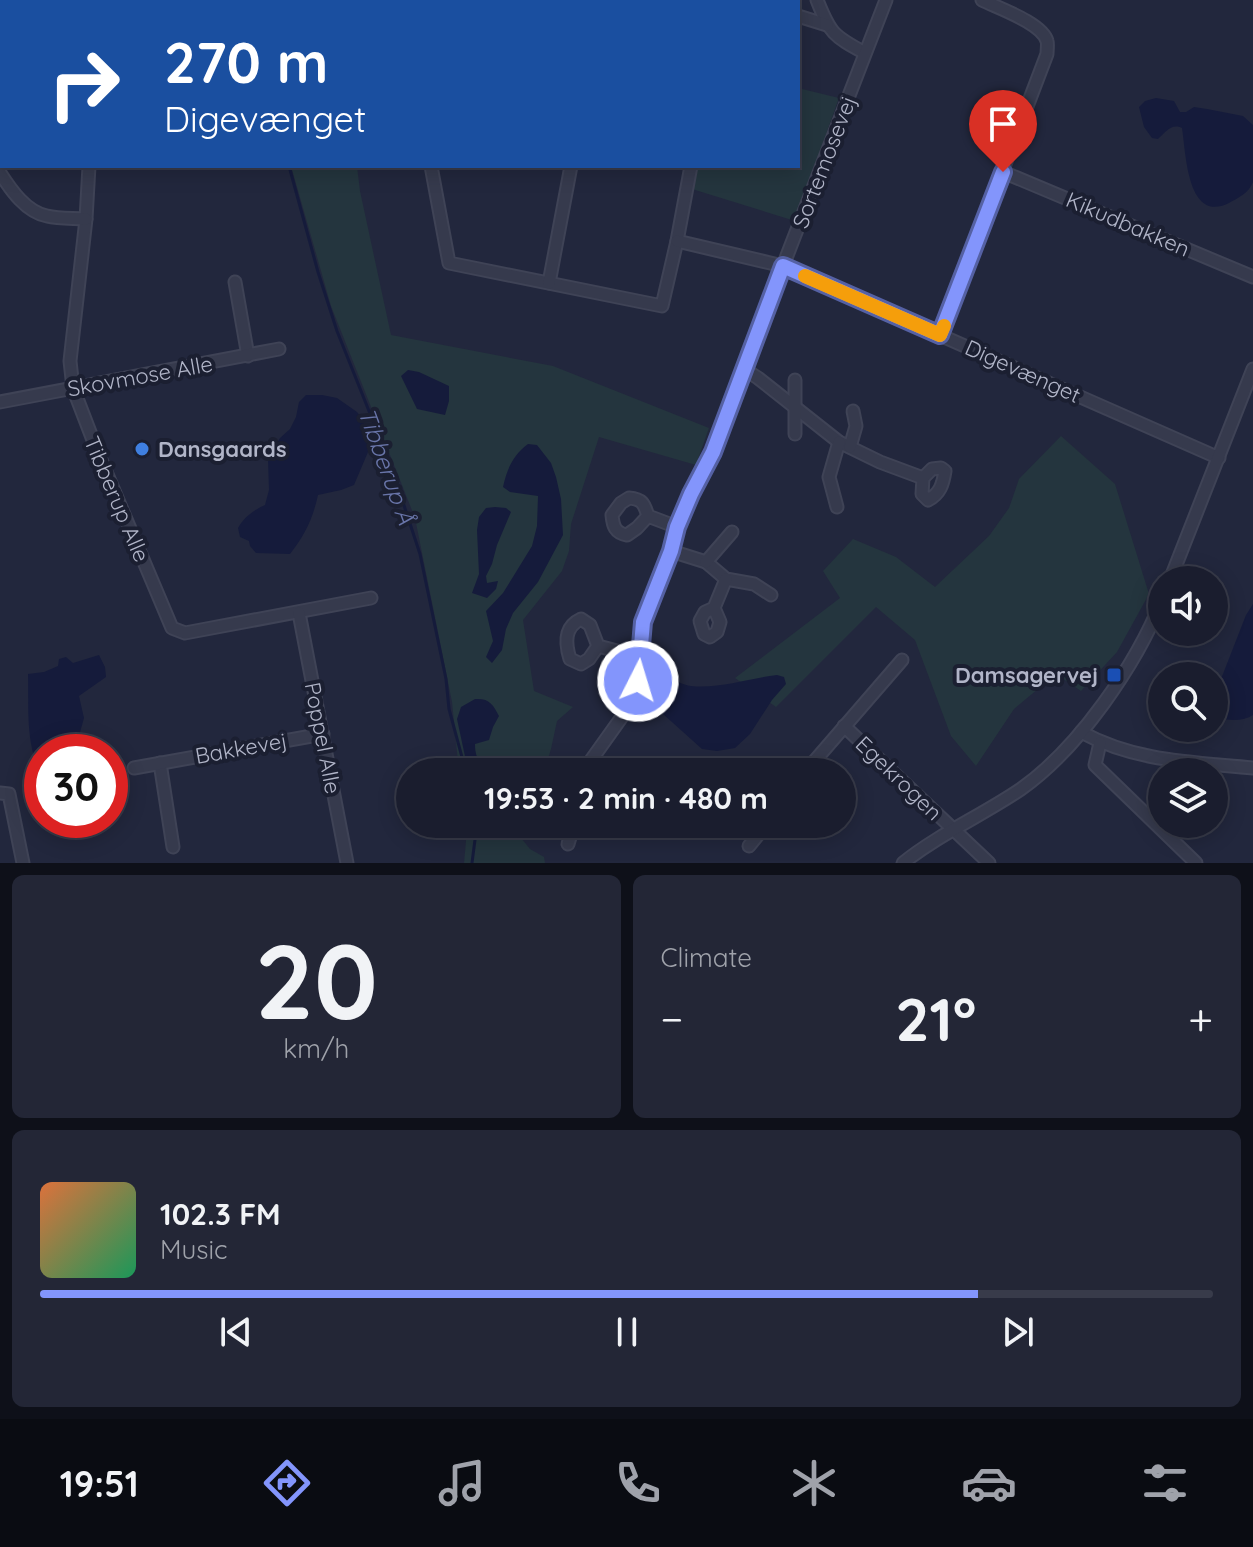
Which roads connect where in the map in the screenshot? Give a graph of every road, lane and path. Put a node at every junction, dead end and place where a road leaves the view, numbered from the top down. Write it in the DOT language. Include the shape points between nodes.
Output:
graph roads {
  1 [pos="817,0"];
  2 [pos="886,0"];
  3 [pos="982,0"];
  4 [pos="800,17"];
  5 [pos="827,25"];
  6 [pos="865,53"];
  7 [pos="89,168"];
  8 [pos="431,168"];
  9 [pos="571,168"];
  10 [pos="691,168"];
  11 [pos="1003,172"];
  12 [pos="0,173"];
  13 [pos="86,219"];
  14 [pos="677,241"];
  15 [pos="783,266"];
  16 [pos="1253,277"];
  17 [pos="235,282"];
  18 [pos="549,283"];
  19 [pos="940,335"];
  20 [pos="279,349"];
  21 [pos="248,356"];
  22 [pos="744,369"];
  23 [pos="1253,369"];
  24 [pos="795,380"];
  25 [pos="73,388"];
  26 [pos="0,402"];
  27 [pos="795,406"];
  28 [pos="853,411"];
  29 [pos="795,434"];
  30 [pos="844,445"];
  31 [pos="1219,458"];
  32 [pos="923,478"];
  33 [pos="837,507"];
  34 [pos="648,516"];
  35 [pos="677,527"];
  36 [pos="732,532"];
  37 [pos="671,551"];
  38 [pos="706,562"];
  39 [pos="1176,566"];
  40 [pos="726,579"];
  41 [pos="771,595"];
  42 [pos="371,598"];
  43 [pos="714,608"];
  44 [pos="299,613"];
  45 [pos="1148,629"];
  46 [pos="598,646"];
  47 [pos="640,657"];
  48 [pos="902,660"];
  49 [pos="844,726"];
  50 [pos="1081,732"];
  51 [pos="323,734"];
  52 [pos="1100,743"];
  53 [pos="593,758"];
  54 [pos="817,758"];
  55 [pos="160,763"];
  56 [pos="134,768"];
  57 [pos="1253,768"];
  58 [pos="0,793"];
  59 [pos="954,830"];
  60 [pos="570,838"];
  61 [pos="756,838"];
  62 [pos="568,844"];
  63 [pos="749,846"];
  64 [pos="173,847"];
  65 [pos="23,863"];
  66 [pos="347,863"];
  67 [pos="903,863"];
  68 [pos="989,863"];
  69 [pos="1196,863"];
  1 -- 5 [label="street"];
  2 -- 6 [label="street, Sortemosevej"];
  3 -- 11 [label="street" via="1036,26 1048,43"];
  4 -- 5 [label="street"];
  5 -- 6 [label="street"];
  6 -- 15 [label="street, Sortemosevej"];
  7 -- 13 [label="street, Tibberup Alle"];
  8 -- 18 [label="street" via="449,263"];
  9 -- 18 [label="street"];
  10 -- 14 [label="street"];
  11 -- 16 [label="street, Kikudbakken"];
  11 -- 19 [label="street"];
  12 -- 13 [label="street" via="30,208 45,216"];
  13 -- 25 [label="street, Tibberup Alle" via="70,361"];
  14 -- 15 [label="street, Digevænget"];
  14 -- 18 [label="street" via="662,306"];
  15 -- 19 [label="street, Digevænget"];
  15 -- 22 [label="street, Sortemosevej"];
  17 -- 21 [label="street"];
  19 -- 31 [label="street, Digevænget"];
  20 -- 21 [label="street, Skovmose Alle"];
  21 -- 25 [label="street, Skovmose Alle"];
  22 -- 27 [label="street"];
  22 -- 35 [label="street, Sortemosevej"];
  23 -- 31 [label="street"];
  24 -- 27 [label="street"];
  25 -- 26 [label="street, Skovmose Alle"];
  25 -- 44 [label="street, Tibberup Alle" via="172,628 185,633"];
  27 -- 29 [label="street"];
  27 -- 30 [label="street"];
  28 -- 30 [label="street" via="856,426"];
  30 -- 32 [label="street"];
  30 -- 33 [label="street" via="829,477"];
  31 -- 39 [label="street"];
  34 -- 35 [label="street"];
  35 -- 37 [label="street, Sortemosevej"];
  36 -- 38 [label="street"];
  37 -- 38 [label="street"];
  37 -- 47 [label="street, Sortemosevej" via="643,622"];
  38 -- 40 [label="street"];
  40 -- 41 [label="street" via="754,584"];
  40 -- 43 [label="street"];
  42 -- 44 [label="street, Tibberup Alle"];
  44 -- 51 [label="street, Poppel Alle"];
  45 -- 50 [label="street"];
  46 -- 47 [label="street"];
  47 -- 53 [label="street, Sortemosevej" via="629,707"];
  48 -- 49 [label="street, Egekrogen"];
  49 -- 54 [label="street, Egekrogen"];
  49 -- 59 [label="street, Egekrogen"];
  50 -- 52 [label="street"];
  50 -- 59 [label="street" via="1021,789"];
  51 -- 55 [label="street, Bakkevej"];
  51 -- 66 [label="street, Poppel Alle"];
  52 -- 57 [label="street" via="1156,759"];
  52 -- 69 [label="street" via="1095,765"];
  55 -- 56 [label="street, Bakkevej"];
  55 -- 64 [label="street"];
  58 -- 65 [label="street" via="9,794"];
  59 -- 67 [label="street"];
  59 -- 68 [label="street, Egekrogen"];
  60 -- 62 [label="street"];
  61 -- 63 [label="street"];
}
